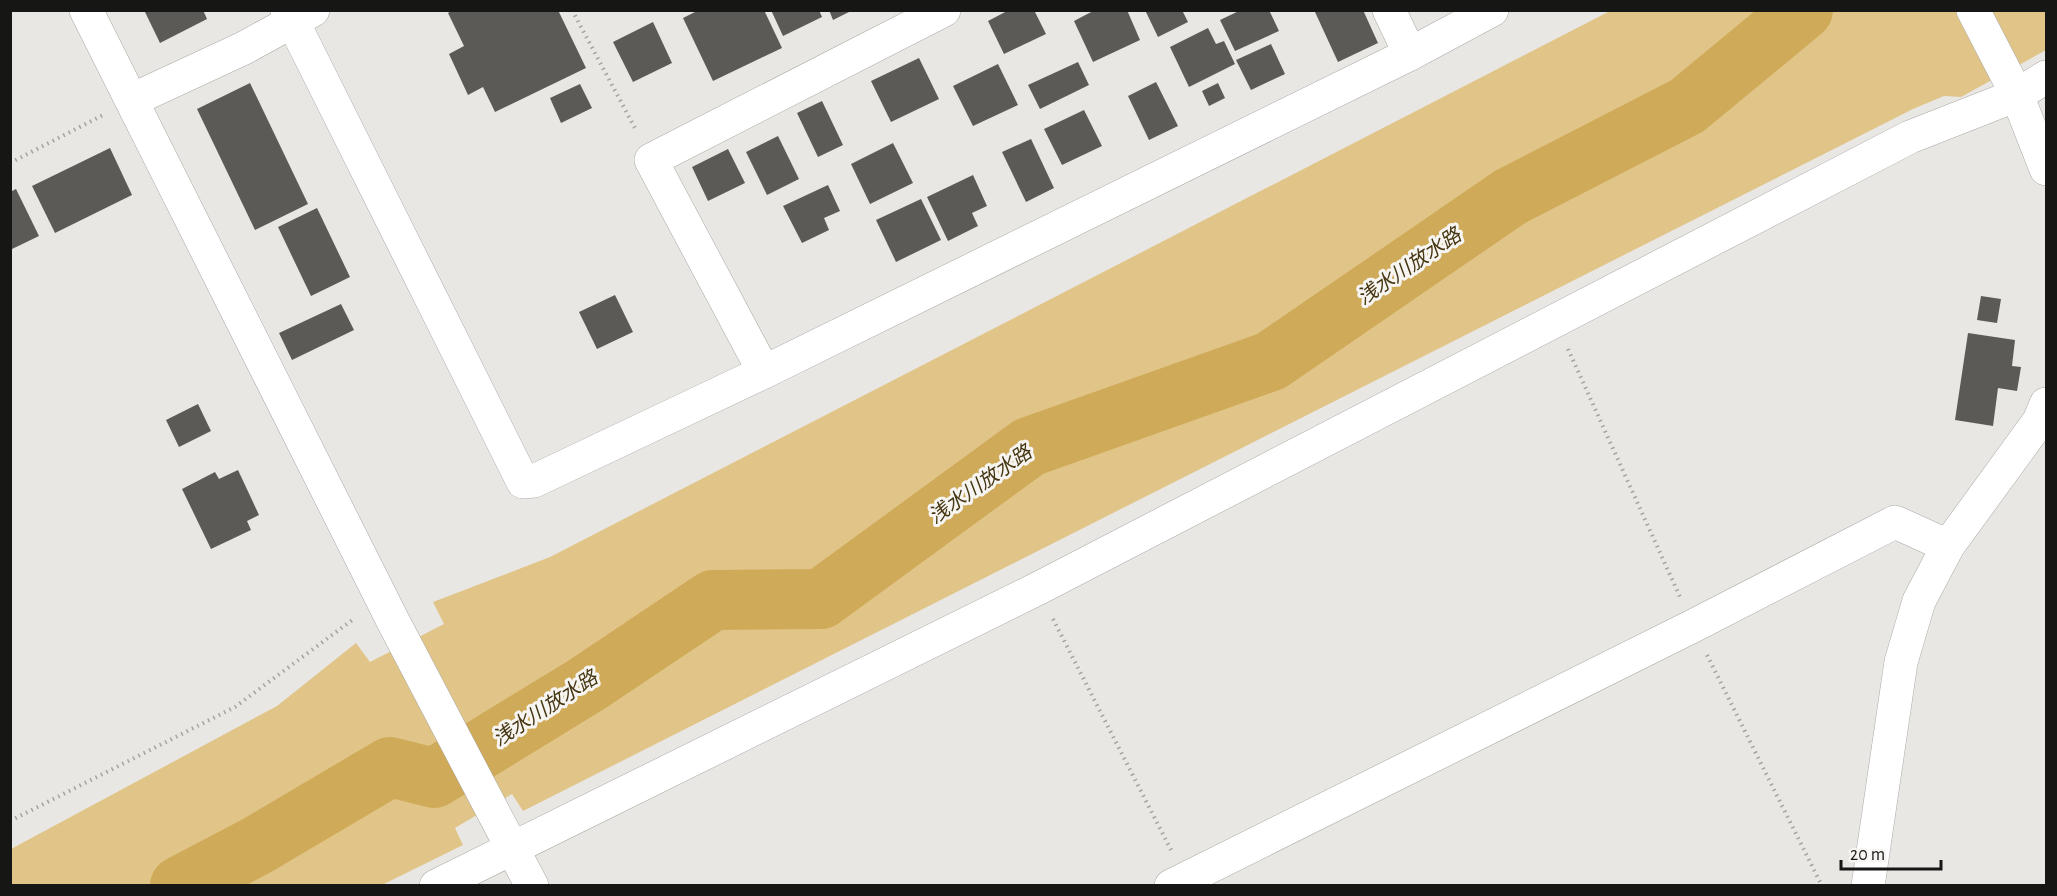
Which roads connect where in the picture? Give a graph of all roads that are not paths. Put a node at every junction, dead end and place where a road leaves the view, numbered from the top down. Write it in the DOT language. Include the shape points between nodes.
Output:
graph roads {
  1 [pos="86,10"];
  2 [pos="944,10"];
  3 [pos="1389,10"];
  4 [pos="1492,10"];
  5 [pos="1973,10"];
  6 [pos="298,14"];
  7 [pos="1410,54"];
  8 [pos="2046,76"];
  9 [pos="2011,83"];
  10 [pos="132,100"];
  11 [pos="2046,169"];
  12 [pos="764,372"];
  13 [pos="2046,404"];
  14 [pos="1948,546"];
  15 [pos="513,846"];
  16 [pos="1179,882"];
  17 [pos="436,885"];
  18 [pos="532,885"];
  19 [pos="1868,885"];
  1 -- 10 [label="street"];
  2 -- 12 [label="street" via="651,160"];
  3 -- 7 [label="street"];
  4 -- 7 [label="street"];
  5 -- 9 [label="street"];
  6 -- 10 [label="street" via="244,48"];
  6 -- 12 [label="street" via="523,482 534,481"];
  7 -- 12 [label="street"];
  8 -- 9 [label="street"];
  9 -- 11 [label="street"];
  9 -- 15 [label="street" via="1037,589"];
  10 -- 15 [label="street" via="388,611"];
  13 -- 14 [label="street" via="2039,421"];
  14 -- 16 [label="street" via="1895,522"];
  14 -- 19 [label="street" via="1919,601 1900,662"];
  15 -- 17 [label="street"];
  15 -- 18 [label="street"];
}
